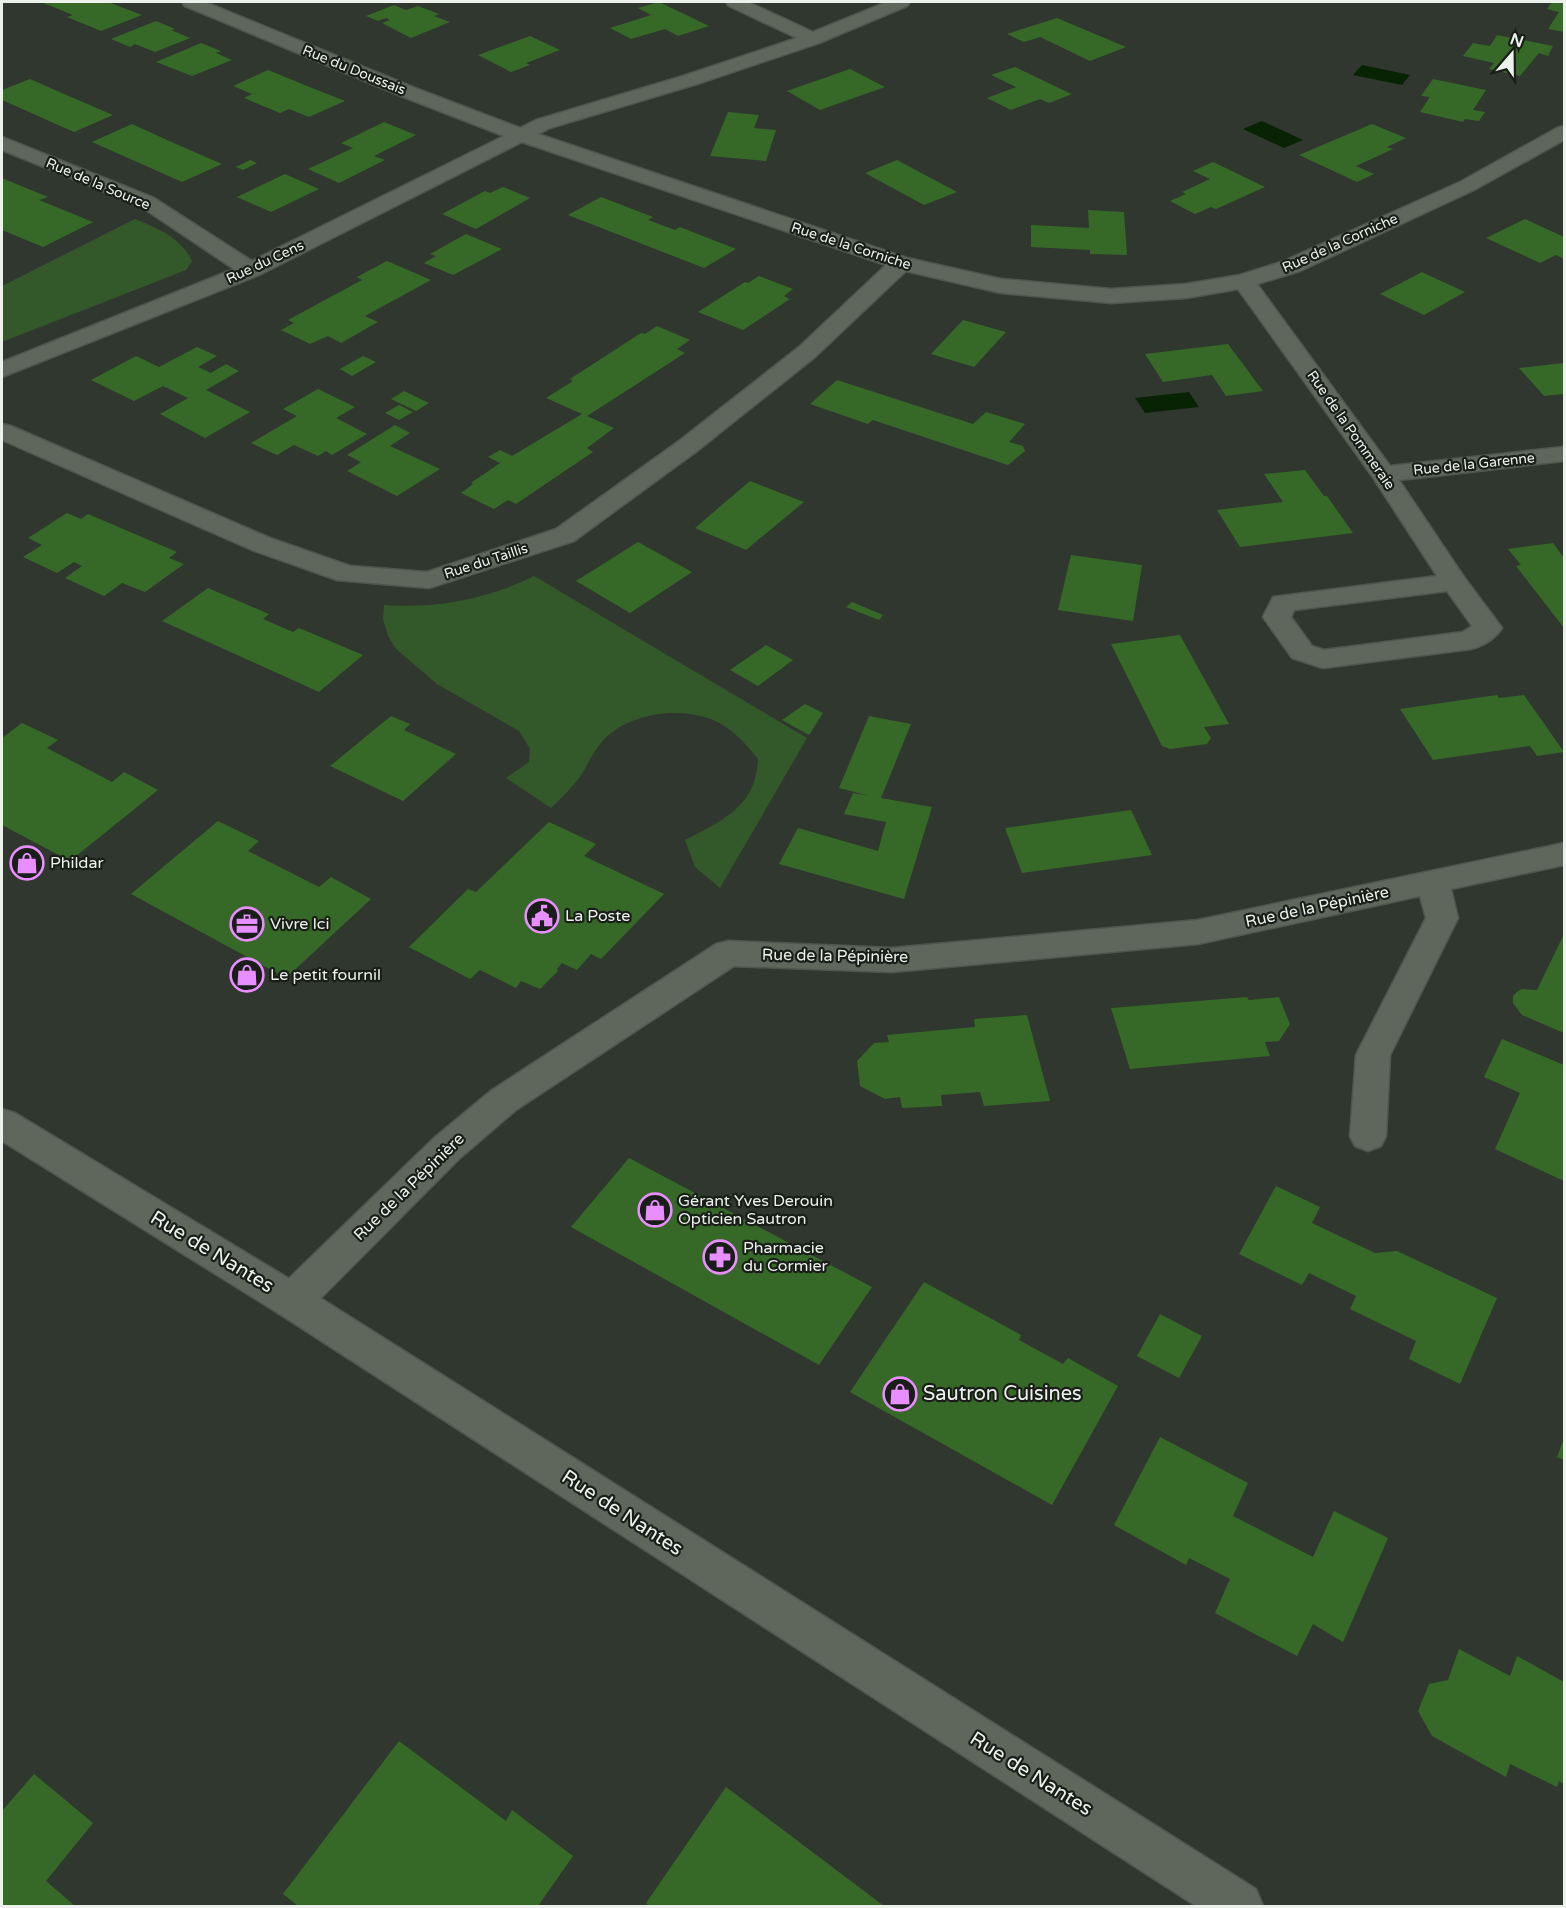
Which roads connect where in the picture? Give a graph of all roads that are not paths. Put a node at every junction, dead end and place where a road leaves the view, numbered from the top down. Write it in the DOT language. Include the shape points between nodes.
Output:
graph roads {
  1 [pos="190,2"];
  2 [pos="735,2"];
  3 [pos="902,2"];
  4 [pos="813,39"];
  5 [pos="1564,132"];
  6 [pos="520,135"];
  7 [pos="2,143"];
  8 [pos="901,263"];
  9 [pos="251,270"];
  10 [pos="1244,281"];
  11 [pos="2,370"];
  12 [pos="2,431"];
  13 [pos="1564,454"];
  14 [pos="1383,474"];
  15 [pos="1454,582"];
  16 [pos="1564,854"];
  17 [pos="1433,882"];
  18 [pos="2,1123"];
  19 [pos="1368,1136"];
  20 [pos="292,1301"];
  21 [pos="1239,1906"];
  1 -- 6 [label="street, Rue du Doussais"];
  2 -- 4 [label="street"];
  3 -- 4 [label="street"];
  4 -- 6 [label="street" via="543,124"];
  5 -- 10 [label="street, Rue de la Corniche" via="1467,186 1292,266"];
  6 -- 8 [label="street, Rue de la Corniche"];
  6 -- 9 [label="street, Rue du Cens"];
  7 -- 9 [label="street, Rue de la Source" via="147,202"];
  8 -- 10 [label="street, Rue de la Corniche" via="1001,286 1111,296 1186,291"];
  8 -- 12 [label="street, Rue du Taillis" via="807,352 688,446 565,535 429,580 347,574 314,563 261,544"];
  9 -- 11 [label="street, Rue du Cens"];
  10 -- 14 [label="street, Rue de la Pommeraie"];
  13 -- 14 [label="street, Rue de la Garenne"];
  14 -- 15 [label="street, Rue de la Pommeraie"];
  15 -- 15 [label="street, Rue de la Pommeraie" via="1488,628 1471,640 1323,659 1302,652 1277,617 1283,603"];
  16 -- 17 [label="street, Rue de la Pépinière"];
  17 -- 19 [label="street" via="1442,918 1373,1054"];
  17 -- 20 [label="street, Rue de la Pépinière" via="1186,933 891,960 728,953 504,1100 447,1148"];
  18 -- 20 [label="street, Rue de Nantes"];
  20 -- 21 [label="street, Rue de Nantes"];
}
